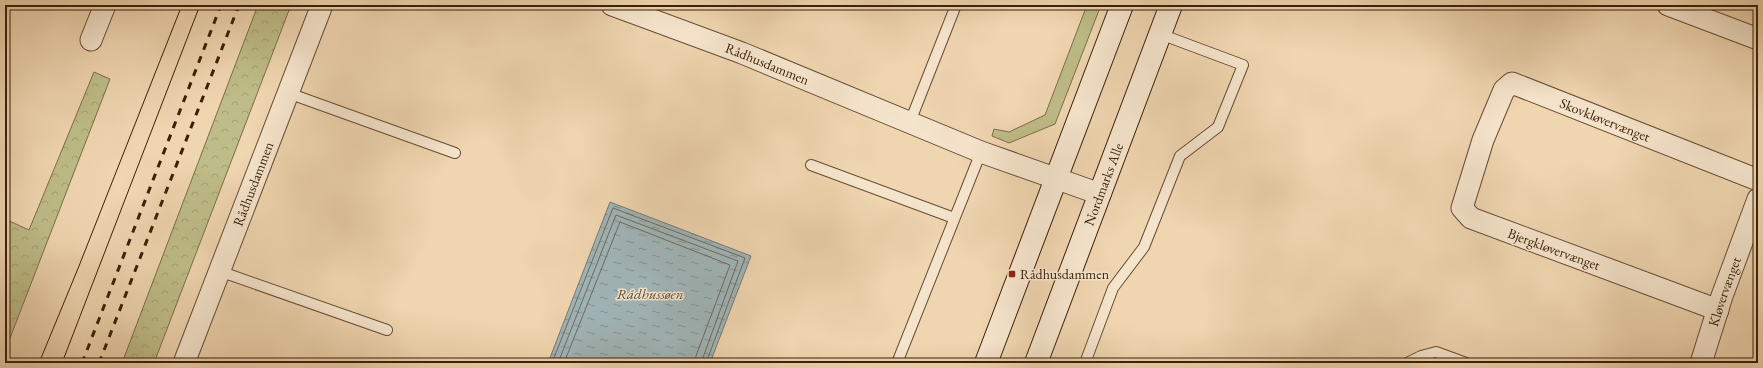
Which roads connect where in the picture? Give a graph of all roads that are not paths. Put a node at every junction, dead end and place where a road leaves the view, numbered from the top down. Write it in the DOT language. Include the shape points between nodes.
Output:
graph roads {
  1 [pos="105,5"];
  2 [pos="322,5"];
  3 [pos="612,5"];
  4 [pos="956,5"];
  5 [pos="1122,5"];
  6 [pos="1172,5"];
  7 [pos="1668,5"];
  8 [pos="1160,34"];
  9 [pos="1758,39"];
  10 [pos="91,40"];
  11 [pos="288,93"];
  12 [pos="910,122"];
  13 [pos="1483,140"];
  14 [pos="455,152"];
  15 [pos="981,152"];
  16 [pos="811,164"];
  17 [pos="1056,179"];
  18 [pos="1758,180"];
  19 [pos="1100,194"];
  20 [pos="1758,198"];
  21 [pos="954,218"];
  22 [pos="219,271"];
  23 [pos="1718,310"];
  24 [pos="387,330"];
  25 [pos="184,363"];
  26 [pos="897,363"];
  27 [pos="986,363"];
  28 [pos="1036,363"];
  29 [pos="1085,363"];
  30 [pos="1407,363"];
  31 [pos="1466,363"];
  32 [pos="1701,363"];
  1 -- 10 [label="street"];
  2 -- 11 [label="street, Rådhusdammen"];
  3 -- 12 [label="street, Rådhusdammen" via="742,53"];
  4 -- 12 [label="lane"];
  5 -- 17 [label="street"];
  6 -- 8 [label="street, Nordmarks Alle"];
  7 -- 9 [label="street"];
  8 -- 19 [label="street, Nordmarks Alle"];
  8 -- 29 [label="lane" via="1243,65 1218,128 1180,156 1144,248 1113,288"];
  11 -- 14 [label="lane"];
  11 -- 22 [label="street, Rådhusdammen"];
  12 -- 15 [label="street, Rådhusdammen"];
  13 -- 18 [label="street, Skovkløvervænget" via="1504,90 1512,83"];
  13 -- 23 [label="street, Bjergkløvervænget" via="1462,208 1471,218"];
  15 -- 17 [label="street, Rådhusdammen"];
  15 -- 21 [label="lane"];
  16 -- 21 [label="lane"];
  17 -- 19 [label="street, Rådhusdammen"];
  17 -- 27 [label="street"];
  19 -- 28 [label="street, Nordmarks Alle"];
  20 -- 23 [label="street, Kløvervænget"];
  21 -- 26 [label="lane"];
  22 -- 24 [label="lane"];
  22 -- 25 [label="street, Rådhusdammen"];
  23 -- 32 [label="street, Kløvervænget"];
  30 -- 31 [label="lane" via="1436,352"];
}
